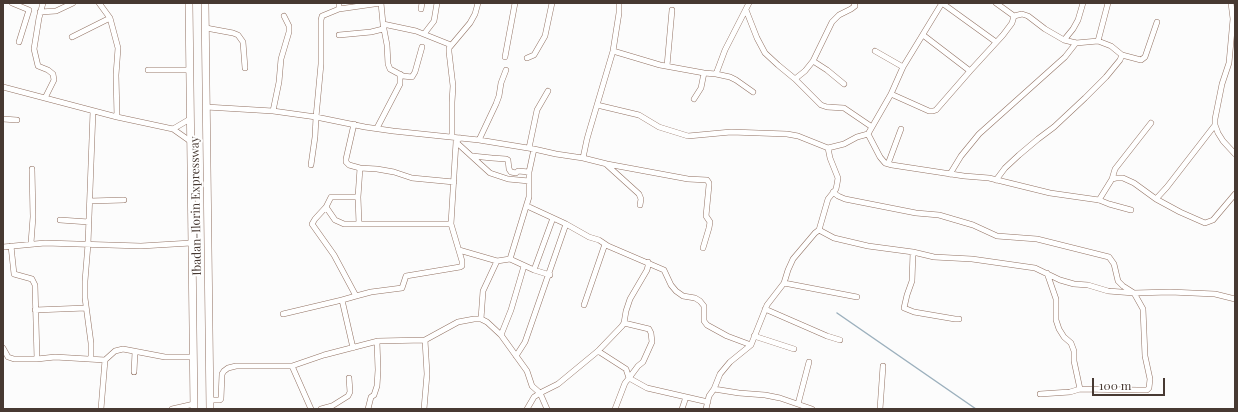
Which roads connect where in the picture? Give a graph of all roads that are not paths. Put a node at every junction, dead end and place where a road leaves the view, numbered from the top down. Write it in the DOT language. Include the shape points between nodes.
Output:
graph roads {
  1 [pos="12,3"];
  2 [pos="44,3"];
  3 [pos="74,3"];
  4 [pos="98,3"];
  5 [pos="189,3"];
  6 [pos="205,3"];
  7 [pos="339,3"];
  8 [pos="381,3"];
  9 [pos="437,3"];
  10 [pos="478,3"];
  11 [pos="515,3"];
  12 [pos="552,3"];
  13 [pos="619,3"];
  14 [pos="749,3"];
  15 [pos="854,3"];
  16 [pos="942,3"];
  17 [pos="996,3"];
  18 [pos="1083,3"];
  19 [pos="1108,3"];
  20 [pos="1231,3"];
  21 [pos="340,9"];
  22 [pos="672,10"];
  23 [pos="746,10"];
  24 [pos="40,12"];
  25 [pos="284,16"];
  26 [pos="1014,16"];
  27 [pos="110,18"];
  28 [pos="1156,22"];
  29 [pos="383,26"];
  30 [pos="206,28"];
  31 [pos="424,34"];
  32 [pos="339,35"];
  33 [pos="923,35"];
  34 [pos="72,37"];
  35 [pos="1064,40"];
  36 [pos="1098,41"];
  37 [pos="19,42"];
  38 [pos="996,42"];
  39 [pos="1076,43"];
  40 [pos="451,45"];
  41 [pos="422,46"];
  42 [pos="613,50"];
  43 [pos="875,52"];
  44 [pos="1122,55"];
  45 [pos="505,57"];
  46 [pos="527,58"];
  47 [pos="813,61"];
  48 [pos="667,66"];
  49 [pos="903,67"];
  50 [pos="245,68"];
  51 [pos="148,70"];
  52 [pos="190,70"];
  53 [pos="506,70"];
  54 [pos="970,71"];
  55 [pos="704,73"];
  56 [pos="400,74"];
  57 [pos="716,74"];
  58 [pos="795,79"];
  59 [pos="844,84"];
  60 [pos="3,87"];
  61 [pos="548,91"];
  62 [pos="753,92"];
  63 [pos="891,94"];
  64 [pos="44,98"];
  65 [pos="694,99"];
  66 [pos="597,105"];
  67 [pos="206,107"];
  68 [pos="93,111"];
  69 [pos="273,111"];
  70 [pos="117,117"];
  71 [pos="316,117"];
  72 [pos="3,120"];
  73 [pos="17,120"];
  74 [pos="190,120"];
  75 [pos="1151,123"];
  76 [pos="354,124"];
  77 [pos="1215,125"];
  78 [pos="872,127"];
  79 [pos="377,128"];
  80 [pos="173,129"];
  81 [pos="901,129"];
  82 [pos="868,134"];
  83 [pos="452,137"];
  84 [pos="458,140"];
  85 [pos="479,140"];
  86 [pos="190,141"];
  87 [pos="828,148"];
  88 [pos="531,149"];
  89 [pos="1235,154"];
  90 [pos="470,155"];
  91 [pos="583,158"];
  92 [pos="607,164"];
  93 [pos="888,164"];
  94 [pos="311,165"];
  95 [pos="360,168"];
  96 [pos="32,170"];
  97 [pos="529,172"];
  98 [pos="950,174"];
  99 [pos="1112,179"];
  100 [pos="996,180"];
  101 [pos="529,181"];
  102 [pos="454,182"];
  103 [pos="833,192"];
  104 [pos="1235,194"];
  105 [pos="358,197"];
  106 [pos="1156,199"];
  107 [pos="124,200"];
  108 [pos="1099,200"];
  109 [pos="90,201"];
  110 [pos="640,205"];
  111 [pos="527,206"];
  112 [pos="326,207"];
  113 [pos="1130,210"];
  114 [pos="553,218"];
  115 [pos="60,220"];
  116 [pos="89,222"];
  117 [pos="359,224"];
  118 [pos="452,224"];
  119 [pos="566,224"];
  120 [pos="819,230"];
  121 [pos="31,243"];
  122 [pos="191,243"];
  123 [pos="88,244"];
  124 [pos="605,244"];
  125 [pos="11,246"];
  126 [pos="3,247"];
  127 [pos="703,248"];
  128 [pos="459,250"];
  129 [pos="913,252"];
  130 [pos="510,259"];
  131 [pos="497,261"];
  132 [pos="648,262"];
  133 [pos="524,266"];
  134 [pos="534,270"];
  135 [pos="1047,273"];
  136 [pos="550,274"];
  137 [pos="784,283"];
  138 [pos="1134,293"];
  139 [pos="356,296"];
  140 [pos="857,297"];
  141 [pos="1235,299"];
  142 [pos="342,300"];
  143 [pos="584,305"];
  144 [pos="86,308"];
  145 [pos="765,309"];
  146 [pos="35,310"];
  147 [pos="283,314"];
  148 [pos="481,319"];
  149 [pos="959,319"];
  150 [pos="624,323"];
  151 [pos="501,335"];
  152 [pos="754,336"];
  153 [pos="425,340"];
  154 [pos="840,340"];
  155 [pos="377,342"];
  156 [pos="751,345"];
  157 [pos="3,348"];
  158 [pos="353,348"];
  159 [pos="794,349"];
  160 [pos="598,351"];
  161 [pos="135,352"];
  162 [pos="516,356"];
  163 [pos="193,357"];
  164 [pos="37,359"];
  165 [pos="91,359"];
  166 [pos="105,360"];
  167 [pos="809,362"];
  168 [pos="292,366"];
  169 [pos="883,366"];
  170 [pos="134,372"];
  171 [pos="349,378"];
  172 [pos="629,378"];
  173 [pos="714,389"];
  174 [pos="1080,389"];
  175 [pos="540,393"];
  176 [pos="1040,394"];
  177 [pos="686,397"];
  178 [pos="210,400"];
  179 [pos="708,402"];
  180 [pos="798,404"];
  181 [pos="194,407"];
  182 [pos="101,409"];
  183 [pos="172,409"];
  184 [pos="210,409"];
  185 [pos="311,409"];
  186 [pos="321,409"];
  187 [pos="368,409"];
  188 [pos="424,409"];
  189 [pos="527,409"];
  190 [pos="547,409"];
  191 [pos="615,409"];
  192 [pos="682,409"];
  193 [pos="706,409"];
  194 [pos="812,409"];
  195 [pos="880,409"];
  1 -- 37 [label="street" via="29,10"];
  2 -- 24 [label="street"];
  3 -- 24 [label="street" via="56,11"];
  4 -- 27 [label="street"];
  5 -- 52 [label="highway, Ibadan-Ilorin Expressway"];
  6 -- 30 [label="highway, Ibadan-Ilorin Expressway"];
  7 -- 21 [label="street"];
  8 -- 21 [label="street"];
  8 -- 29 [label="street"];
  9 -- 31 [label="street" via="434,21"];
  10 -- 40 [label="street" via="470,23"];
  11 -- 45 [label="street"];
  12 -- 46 [label="street" via="545,36 534,55"];
  13 -- 42 [label="street"];
  14 -- 23 [label="street"];
  15 -- 47 [label="street" via="855,6 838,15 832,22"];
  16 -- 33 [label="street"];
  16 -- 38 [label="street"];
  17 -- 26 [label="street"];
  18 -- 35 [label="street" via="1078,20"];
  19 -- 36 [label="street"];
  20 -- 77 [label="street" via="1233,19 1229,62 1222,84"];
  21 -- 71 [label="street" via="322,16 321,20 322,60"];
  22 -- 48 [label="street"];
  23 -- 57 [label="street" via="725,50"];
  23 -- 58 [label="street" via="765,53"];
  24 -- 64 [label="street" via="34,54 38,66 54,74 54,80"];
  25 -- 69 [label="street" via="289,32 281,59"];
  26 -- 35 [label="street" via="1028,16"];
  26 -- 38 [label="street" via="1012,23"];
  27 -- 34 [label="street"];
  27 -- 70 [label="street" via="118,48"];
  28 -- 44 [label="street" via="1145,57 1141,60"];
  29 -- 31 [label="street"];
  29 -- 32 [label="street" via="371,32"];
  29 -- 56 [label="street" via="388,64 390,69"];
  30 -- 50 [label="street" via="238,35 243,42"];
  30 -- 67 [label="highway, Ibadan-Ilorin Expressway"];
  31 -- 40 [label="street"];
  33 -- 49 [label="street"];
  33 -- 54 [label="street"];
  35 -- 39 [label="street"];
  36 -- 39 [label="street"];
  36 -- 44 [label="street" via="1111,46"];
  38 -- 54 [label="street"];
  39 -- 98 [label="street" via="979,134"];
  40 -- 83 [label="street" via="449,52 453,79"];
  41 -- 56 [label="street" via="412,77"];
  42 -- 48 [label="street"];
  42 -- 66 [label="street"];
  43 -- 49 [label="street"];
  44 -- 100 [label="street" via="1106,77 1085,98 1019,155"];
  47 -- 58 [label="street"];
  47 -- 59 [label="street"];
  48 -- 55 [label="street"];
  49 -- 63 [label="street"];
  51 -- 52 [label="street"];
  52 -- 74 [label="highway, Ibadan-Ilorin Expressway"];
  53 -- 85 [label="street" via="496,104"];
  54 -- 63 [label="street" via="933,111"];
  55 -- 57 [label="street"];
  55 -- 65 [label="street" via="701,88"];
  56 -- 79 [label="street" via="400,84"];
  57 -- 62 [label="street" via="736,80"];
  58 -- 78 [label="street" via="821,105 844,108"];
  60 -- 64 [label="street"];
  61 -- 88 [label="street" via="537,110"];
  63 -- 78 [label="street"];
  64 -- 68 [label="street"];
  66 -- 87 [label="street" via="639,115 659,127 688,136 736,132 787,134"];
  66 -- 91 [label="street"];
  67 -- 69 [label="street"];
  67 -- 178 [label="highway, Ibadan-Ilorin Expressway"];
  68 -- 70 [label="street"];
  68 -- 109 [label="street"];
  69 -- 71 [label="street"];
  70 -- 80 [label="street"];
  71 -- 76 [label="street"];
  71 -- 94 [label="street"];
  72 -- 73 [label="street"];
  74 -- 80 [label="street"];
  74 -- 86 [label="highway, Ibadan-Ilorin Expressway"];
  75 -- 99 [label="street" via="1115,169"];
  76 -- 79 [label="street"];
  76 -- 95 [label="street" via="346,162"];
  77 -- 89 [label="street" via="1218,134"];
  77 -- 106 [label="street"];
  78 -- 82 [label="street"];
  79 -- 83 [label="street"];
  80 -- 86 [label="street"];
  81 -- 93 [label="street"];
  82 -- 87 [label="street"];
  82 -- 93 [label="street" via="880,157"];
  83 -- 84 [label="street"];
  84 -- 85 [label="street"];
  84 -- 90 [label="street"];
  84 -- 102 [label="street"];
  85 -- 88 [label="street"];
  86 -- 122 [label="highway, Ibadan-Ilorin Expressway"];
  87 -- 103 [label="street" via="838,178"];
  88 -- 91 [label="street"];
  88 -- 97 [label="street"];
  90 -- 97 [label="street" via="506,159 511,172"];
  90 -- 101 [label="street" via="490,173 508,179"];
  91 -- 92 [label="street"];
  92 -- 110 [label="street" via="639,194"];
  92 -- 127 [label="street" via="708,181 706,216 710,222"];
  93 -- 98 [label="street"];
  95 -- 102 [label="street" via="394,172 412,178"];
  95 -- 105 [label="street"];
  96 -- 121 [label="street"];
  97 -- 101 [label="street"];
  98 -- 100 [label="street"];
  99 -- 106 [label="street" via="1123,178"];
  99 -- 108 [label="street"];
  100 -- 108 [label="street" via="1050,193"];
  101 -- 111 [label="street"];
  102 -- 118 [label="street"];
  103 -- 120 [label="street" via="828,199"];
  103 -- 138 [label="street" via="845,199 939,215 973,225 997,236 1037,239 1109,257 1114,264 1118,281"];
  104 -- 106 [label="street" via="1213,220 1205,223"];
  105 -- 112 [label="street" via="331,197"];
  105 -- 117 [label="street"];
  107 -- 109 [label="street"];
  108 -- 113 [label="street"];
  109 -- 116 [label="street"];
  111 -- 114 [label="street"];
  111 -- 130 [label="street"];
  112 -- 117 [label="street" via="335,220"];
  112 -- 139 [label="street" via="312,224 338,261"];
  114 -- 119 [label="street"];
  114 -- 134 [label="street"];
  115 -- 116 [label="street"];
  116 -- 123 [label="street"];
  117 -- 118 [label="street"];
  118 -- 128 [label="street"];
  119 -- 124 [label="street"];
  119 -- 136 [label="street"];
  120 -- 129 [label="street" via="834,238 868,246"];
  120 -- 137 [label="street" via="794,256"];
  121 -- 123 [label="street"];
  121 -- 125 [label="street"];
  122 -- 123 [label="street" via="141,246"];
  122 -- 163 [label="highway, Ibadan-Ilorin Expressway"];
  123 -- 144 [label="street"];
  124 -- 132 [label="street"];
  124 -- 143 [label="street"];
  125 -- 126 [label="street"];
  125 -- 146 [label="street" via="14,274 32,279 35,285"];
  128 -- 131 [label="street"];
  128 -- 139 [label="street" via="462,262 460,268 406,276 402,288"];
  129 -- 135 [label="street" via="934,258 972,258 998,262 1035,268"];
  129 -- 149 [label="street" via="912,281 904,308"];
  130 -- 131 [label="street"];
  130 -- 133 [label="street"];
  131 -- 148 [label="street" via="483,291"];
  132 -- 150 [label="street" via="648,270 630,299"];
  132 -- 156 [label="street" via="664,270 671,285 682,296 700,301 704,306 704,321 707,325"];
  133 -- 134 [label="street"];
  133 -- 151 [label="street"];
  134 -- 136 [label="street"];
  135 -- 138 [label="street" via="1074,284"];
  135 -- 174 [label="street" via="1056,298 1056,320 1059,329 1071,343 1074,351"];
  136 -- 162 [label="street" via="525,342"];
  137 -- 140 [label="street"];
  137 -- 145 [label="street"];
  138 -- 141 [label="street" via="1215,294"];
  138 -- 174 [label="street" via="1142,309 1149,388"];
  139 -- 142 [label="street"];
  142 -- 147 [label="street"];
  142 -- 158 [label="street"];
  144 -- 146 [label="street"];
  144 -- 165 [label="street"];
  145 -- 152 [label="street"];
  145 -- 154 [label="street"];
  146 -- 164 [label="street"];
  148 -- 151 [label="street" via="493,326"];
  148 -- 153 [label="street" via="458,322"];
  150 -- 160 [label="street"];
  150 -- 172 [label="street" via="649,329 652,342 643,362"];
  151 -- 162 [label="street"];
  152 -- 156 [label="street"];
  152 -- 159 [label="street"];
  153 -- 155 [label="street"];
  153 -- 188 [label="street" via="427,374"];
  155 -- 158 [label="street"];
  155 -- 187 [label="street" via="377,386"];
  156 -- 173 [label="street" via="724,368"];
  157 -- 164 [label="street" via="11,358"];
  158 -- 168 [label="street"];
  160 -- 172 [label="street" via="626,369"];
  160 -- 175 [label="street" via="558,384"];
  161 -- 163 [label="street" via="165,357"];
  161 -- 166 [label="street" via="115,351"];
  161 -- 170 [label="street"];
  162 -- 175 [label="street" via="527,371 532,386"];
  163 -- 181 [label="highway, Ibadan-Ilorin Expressway"];
  164 -- 165 [label="street"];
  165 -- 166 [label="street"];
  166 -- 182 [label="street"];
  167 -- 180 [label="street"];
  168 -- 178 [label="street" via="228,368 222,374 221,399"];
  168 -- 185 [label="street"];
  169 -- 195 [label="street"];
  171 -- 186 [label="street" via="348,396 332,406"];
  172 -- 177 [label="street" via="647,388"];
  172 -- 191 [label="street"];
  173 -- 179 [label="street"];
  173 -- 180 [label="street" via="739,394 765,395"];
  174 -- 176 [label="street"];
  175 -- 189 [label="street" via="534,397"];
  175 -- 190 [label="street"];
  177 -- 179 [label="street"];
  177 -- 192 [label="street"];
  178 -- 184 [label="highway, Ibadan-Ilorin Expressway"];
  179 -- 193 [label="street"];
  180 -- 194 [label="street"];
  181 -- 183 [label="street"];
}
